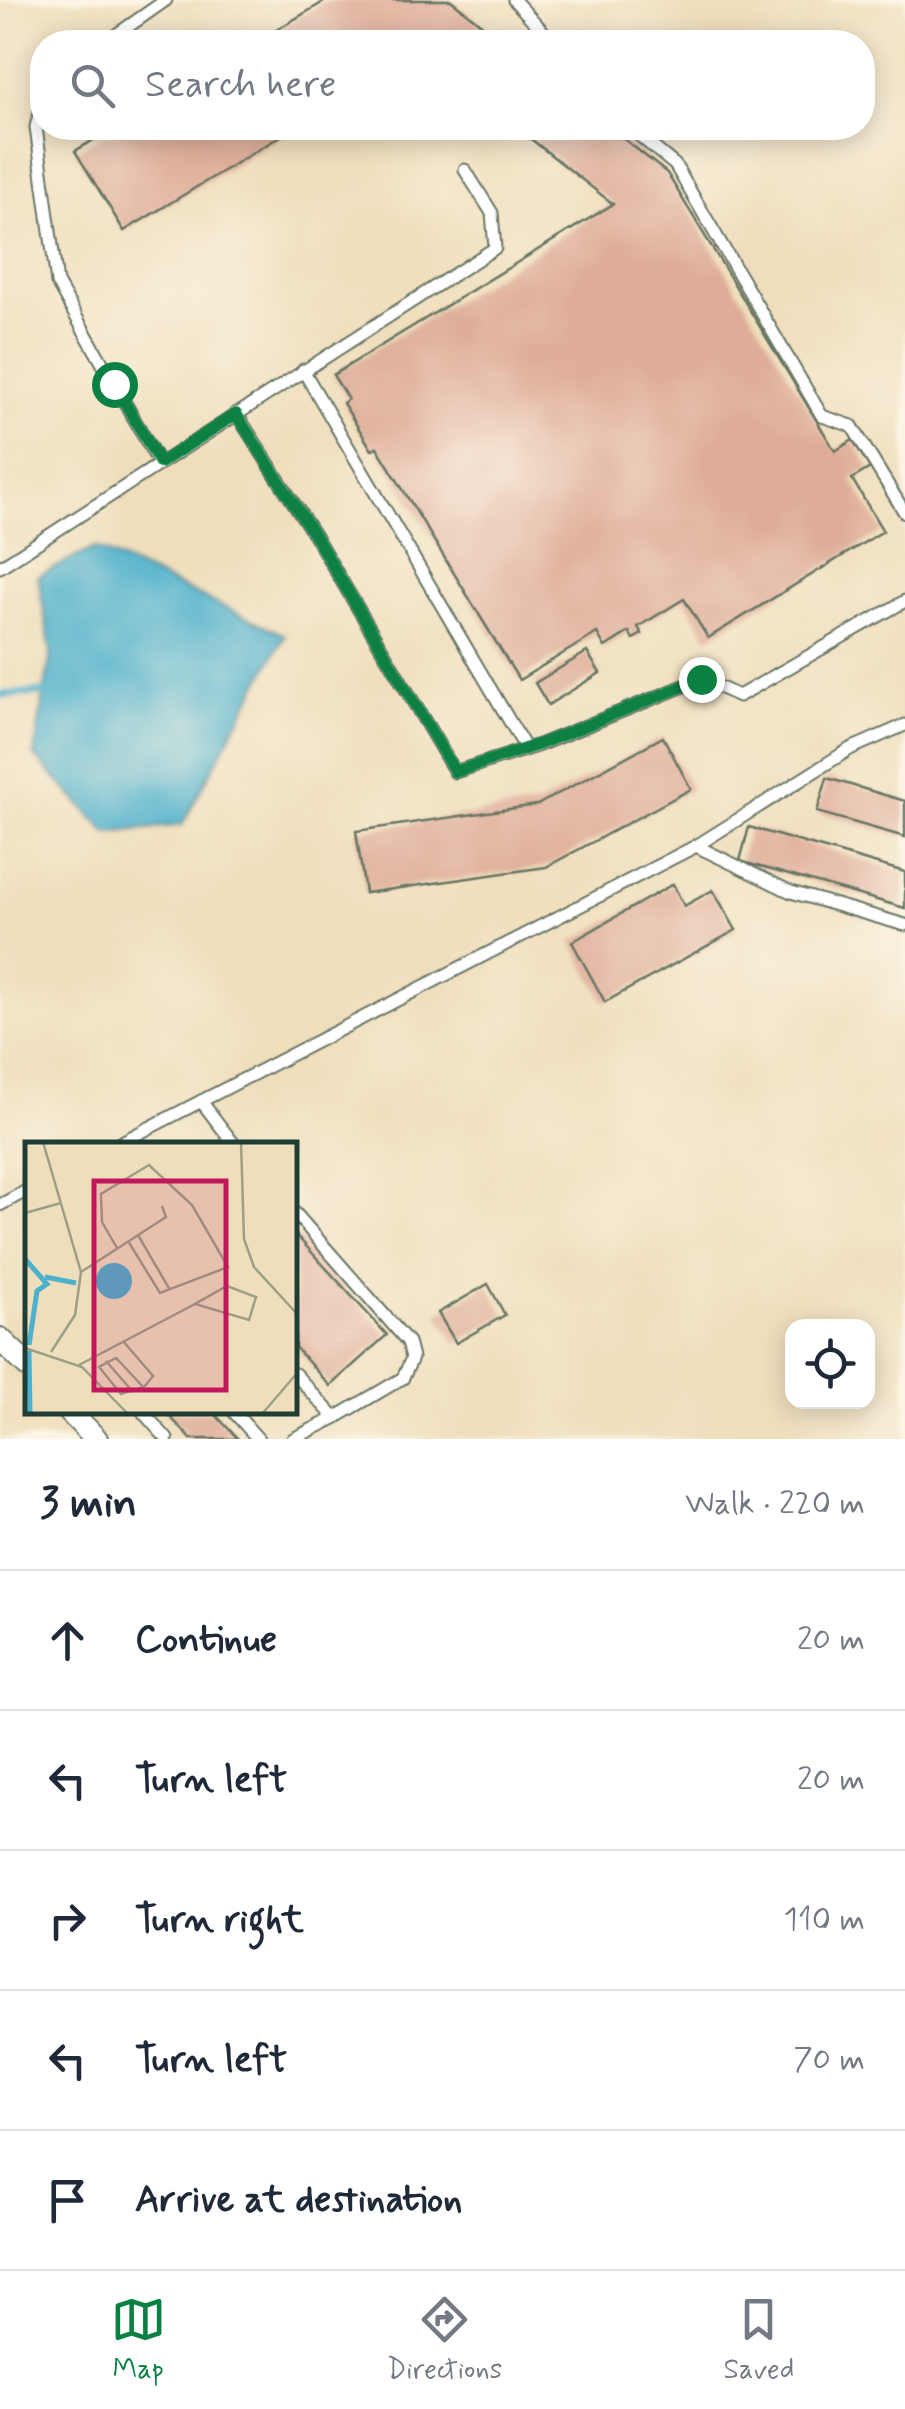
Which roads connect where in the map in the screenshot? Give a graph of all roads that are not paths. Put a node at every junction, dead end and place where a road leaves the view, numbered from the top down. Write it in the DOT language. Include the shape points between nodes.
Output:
graph roads {
  1 [pos="166,0"];
  2 [pos="514,0"];
  3 [pos="123,30"];
  4 [pos="542,30"];
  5 [pos="38,140"];
  6 [pos="645,140"];
  7 [pos="466,170"];
  8 [pos="303,370"];
  9 [pos="236,414"];
  10 [pos="160,463"];
  11 [pos="905,513"];
  12 [pos="0,567"];
  13 [pos="905,601"];
  14 [pos="905,725"];
  15 [pos="526,749"];
  16 [pos="696,846"];
  17 [pos="905,925"];
  18 [pos="201,1100"];
  19 [pos="122,1142"];
  20 [pos="232,1142"];
  21 [pos="25,1192"];
  22 [pos="0,1204"];
  23 [pos="298,1216"];
  24 [pos="0,1340"];
  25 [pos="25,1363"];
  26 [pos="298,1377"];
  27 [pos="72,1414"];
  28 [pos="145,1414"];
  29 [pos="236,1414"];
  30 [pos="335,1418"];
  31 [pos="96,1439"];
  32 [pos="168,1439"];
  33 [pos="258,1439"];
  34 [pos="293,1439"];
  1 -- 3 [label="lane"];
  2 -- 4 [label="lane"];
  5 -- 10 [label="lane" via="57,283"];
  6 -- 11 [label="lane" via="675,165 822,416 852,426"];
  7 -- 8 [label="lane" via="492,213 495,248"];
  8 -- 9 [label="lane"];
  8 -- 15 [label="lane"];
  9 -- 10 [label="lane"];
  9 -- 15 [label="lane" via="455,772"];
  10 -- 12 [label="lane"];
  13 -- 15 [label="lane" via="739,696 701,679"];
  14 -- 16 [label="lane" via="850,749"];
  16 -- 17 [label="lane" via="791,892"];
  16 -- 18 [label="lane"];
  18 -- 19 [label="lane"];
  18 -- 20 [label="lane"];
  21 -- 22 [label="lane"];
  23 -- 30 [label="lane" via="408,1342 412,1358 402,1378"];
  24 -- 25 [label="street"];
  26 -- 30 [label="lane"];
  27 -- 31 [label="street"];
  28 -- 32 [label="lane"];
  29 -- 33 [label="lane"];
  30 -- 34 [label="lane"];
}
